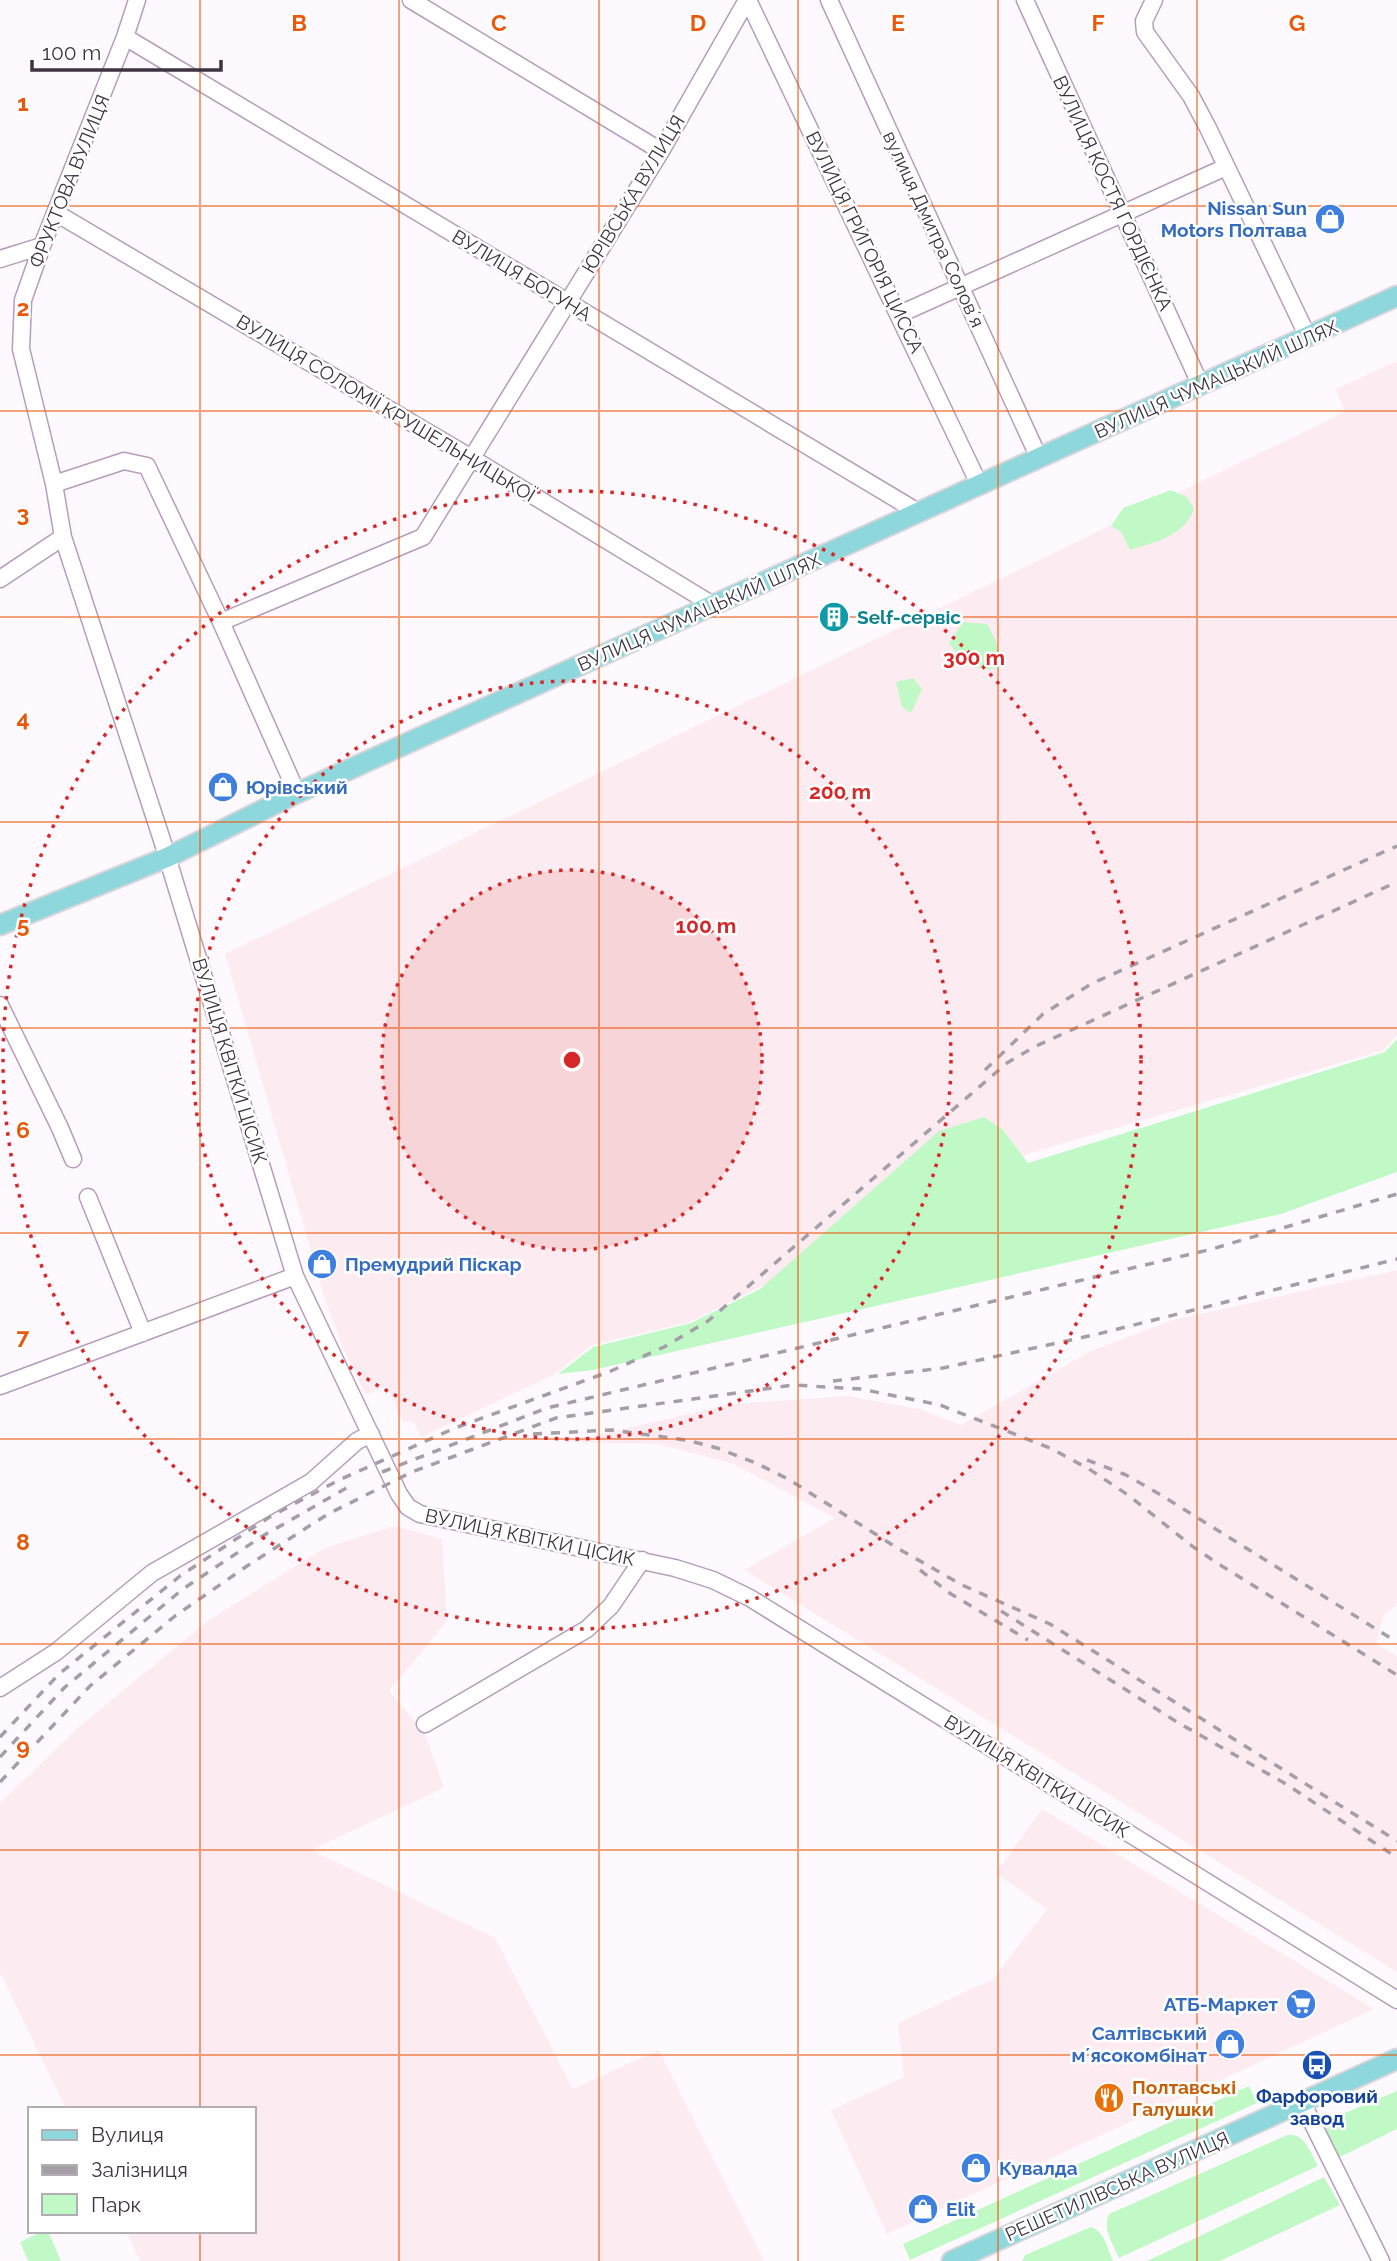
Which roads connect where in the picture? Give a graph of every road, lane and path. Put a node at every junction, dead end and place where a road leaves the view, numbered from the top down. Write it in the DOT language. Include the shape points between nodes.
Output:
graph roads {
  1 [pos="137,0"];
  2 [pos="411,0"];
  3 [pos="747,0"];
  4 [pos="829,0"];
  5 [pos="1025,0"];
  6 [pos="1154,0"];
  7 [pos="125,37"];
  8 [pos="661,151"];
  9 [pos="1226,167"];
  10 [pos="57,213"];
  11 [pos="1122,213"];
  12 [pos="42,246"];
  13 [pos="0,259"];
  14 [pos="960,286"];
  15 [pos="1397,296"];
  16 [pos="568,302"];
  17 [pos="900,314"];
  18 [pos="1308,337"];
  19 [pos="1201,386"];
  20 [pos="1039,458"];
  21 [pos="473,459"];
  22 [pos="54,484"];
  23 [pos="979,484"];
  24 [pos="918,512"];
  25 [pos="63,537"];
  26 [pos="0,579"];
  27 [pos="713,606"];
  28 [pos="221,622"];
  29 [pos="298,793"];
  30 [pos="168,857"];
  31 [pos="0,925"];
  32 [pos="0,1004"];
  33 [pos="73,1159"];
  34 [pos="88,1197"];
  35 [pos="295,1276"];
  36 [pos="143,1333"];
  37 [pos="0,1386"];
  38 [pos="370,1434"];
  39 [pos="642,1560"];
  40 [pos="0,1688"];
  41 [pos="425,1724"];
  42 [pos="1397,2000"];
  43 [pos="1397,2059"];
  44 [pos="1302,2102"];
  45 [pos="952,2261"];
  46 [pos="1381,2261"];
  1 -- 7 [label="street, ФРУКТОВА ВУЛИЦЯ"];
  2 -- 8 [label="street"];
  3 -- 8 [label="street, ЮРІВСЬКА ВУЛИЦЯ"];
  3 -- 17 [label="street, ВУЛИЦЯ ГРИГОРІЯ ЦИССА"];
  4 -- 14 [label="street, вулиця Дмитра Соловʼя"];
  5 -- 11 [label="street, ВУЛИЦЯ КОСТЯ ГОРДІЄНКА"];
  6 -- 9 [label="street" via="1144,21 1145,32 1191,96"];
  7 -- 10 [label="street, ФРУКТОВА ВУЛИЦЯ"];
  7 -- 16 [label="street, ВУЛИЦЯ БОГУНА"];
  8 -- 16 [label="street, ЮРІВСЬКА ВУЛИЦЯ"];
  9 -- 11 [label="street"];
  9 -- 18 [label="street"];
  10 -- 12 [label="street, ФРУКТОВА ВУЛИЦЯ"];
  10 -- 21 [label="street, ВУЛИЦЯ СОЛОМІЇ КРУШЕЛЬНИЦЬКОЇ"];
  11 -- 14 [label="street"];
  11 -- 19 [label="street, ВУЛИЦЯ КОСТЯ ГОРДІЄНКА"];
  12 -- 13 [label="street"];
  12 -- 22 [label="street, ФРУКТОВА ВУЛИЦЯ" via="23,300 21,349"];
  14 -- 17 [label="street"];
  14 -- 20 [label="street, вулиця Дмитра Соловʼя"];
  15 -- 18 [label="main road, ВУЛИЦЯ ЧУМАЦЬКИЙ ШЛЯХ"];
  16 -- 21 [label="street, ЮРІВСЬКА ВУЛИЦЯ"];
  16 -- 24 [label="street, ВУЛИЦЯ БОГУНА"];
  17 -- 23 [label="street, ВУЛИЦЯ ГРИГОРІЯ ЦИССА"];
  18 -- 19 [label="main road, ВУЛИЦЯ ЧУМАЦЬКИЙ ШЛЯХ"];
  19 -- 20 [label="main road, ВУЛИЦЯ ЧУМАЦЬКИЙ ШЛЯХ"];
  20 -- 23 [label="main road, ВУЛИЦЯ ЧУМАЦЬКИЙ ШЛЯХ"];
  21 -- 27 [label="street, ВУЛИЦЯ СОЛОМІЇ КРУШЕЛЬНИЦЬКОЇ"];
  21 -- 28 [label="street, ЮРІВСЬКА ВУЛИЦЯ" via="423,537"];
  22 -- 25 [label="street, ФРУКТОВА ВУЛИЦЯ"];
  22 -- 28 [label="street" via="124,461 147,466"];
  23 -- 24 [label="main road, ВУЛИЦЯ ЧУМАЦЬКИЙ ШЛЯХ"];
  24 -- 27 [label="main road, ВУЛИЦЯ ЧУМАЦЬКИЙ ШЛЯХ"];
  25 -- 26 [label="street"];
  25 -- 30 [label="street, ВУЛИЦЯ КВІТКИ ЦІСИК"];
  27 -- 29 [label="main road, ВУЛИЦЯ ЧУМАЦЬКИЙ ШЛЯХ"];
  28 -- 29 [label="street"];
  29 -- 30 [label="main road, ВУЛИЦЯ ЧУМАЦЬКИЙ ШЛЯХ"];
  30 -- 31 [label="main road, ВУЛИЦЯ ЧУМАЦЬКИЙ ШЛЯХ"];
  30 -- 35 [label="street, ВУЛИЦЯ КВІТКИ ЦІСИК"];
  32 -- 33 [label="street"];
  34 -- 36 [label="street"];
  35 -- 36 [label="street"];
  35 -- 38 [label="street, ВУЛИЦЯ КВІТКИ ЦІСИК"];
  36 -- 37 [label="street"];
  38 -- 39 [label="street, ВУЛИЦЯ КВІТКИ ЦІСИК" via="399,1494 414,1512"];
  38 -- 40 [label="street" via="311,1482 152,1573 57,1652"];
  39 -- 41 [label="street" via="611,1606 587,1629"];
  39 -- 42 [label="street, ВУЛИЦЯ КВІТКИ ЦІСИК" via="713,1580 750,1598"];
  43 -- 44 [label="main road, РЕШЕТИЛІВСЬКА ВУЛИЦЯ"];
  44 -- 45 [label="main road, РЕШЕТИЛІВСЬКА ВУЛИЦЯ"];
  44 -- 46 [label="street"];
}
